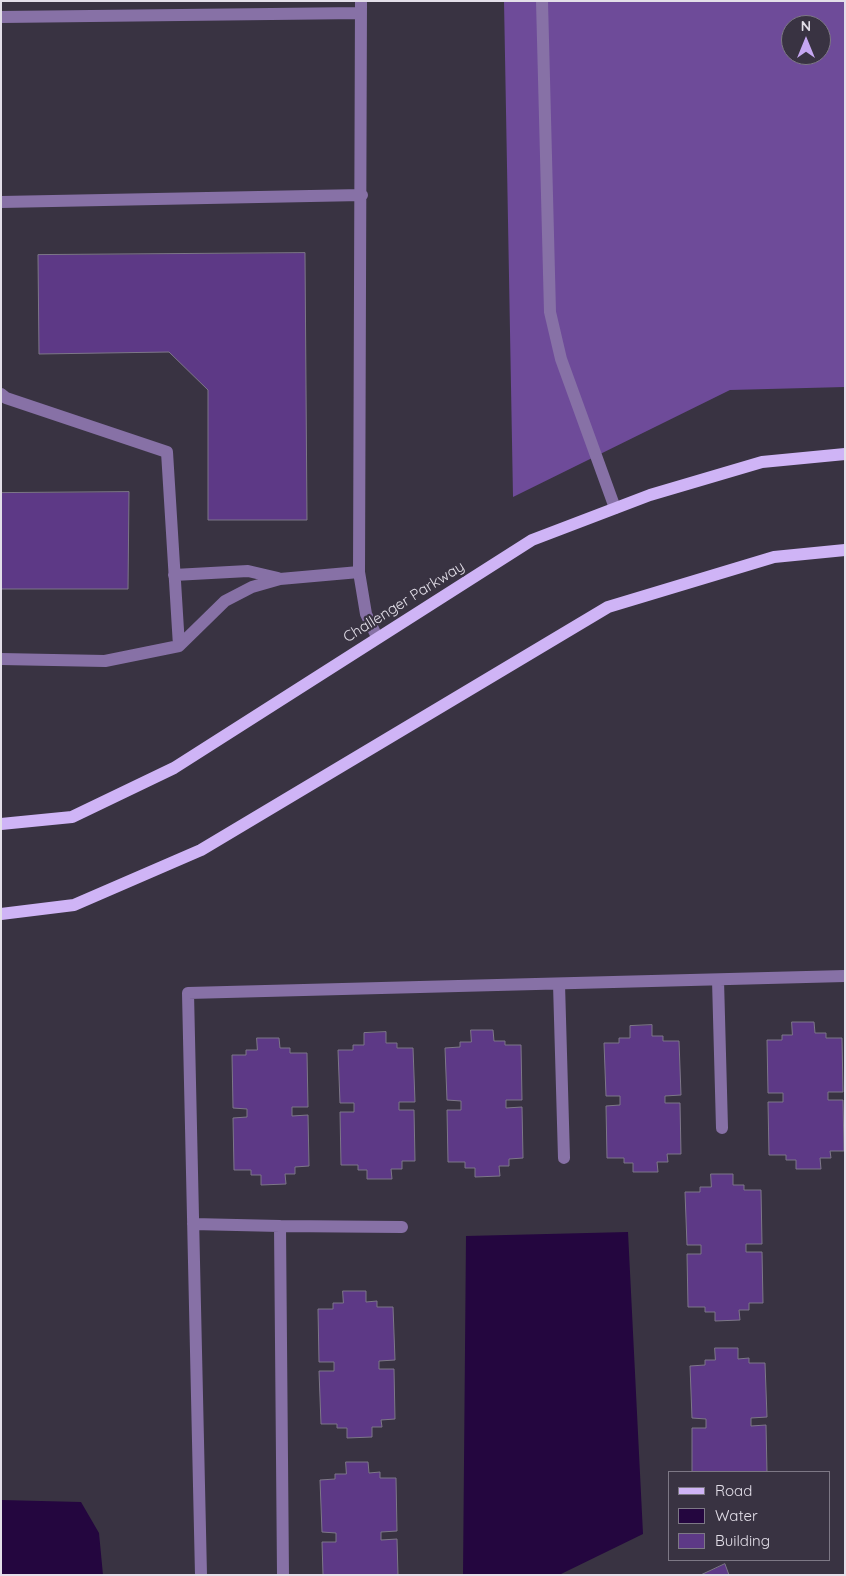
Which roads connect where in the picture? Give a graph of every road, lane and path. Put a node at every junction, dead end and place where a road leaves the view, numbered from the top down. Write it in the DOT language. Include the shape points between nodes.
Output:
graph roads {
  1 [pos="542,1"];
  2 [pos="361,7"];
  3 [pos="1,17"];
  4 [pos="362,195"];
  5 [pos="1,202"];
  6 [pos="1,394"];
  7 [pos="845,454"];
  8 [pos="615,508"];
  9 [pos="845,550"];
  10 [pos="359,572"];
  11 [pos="174,575"];
  12 [pos="280,579"];
  13 [pos="377,637"];
  14 [pos="179,646"];
  15 [pos="1,659"];
  16 [pos="1,824"];
  17 [pos="1,914"];
  18 [pos="845,976"];
  19 [pos="718,980"];
  20 [pos="558,984"];
  21 [pos="722,1128"];
  22 [pos="564,1158"];
  23 [pos="193,1224"];
  24 [pos="280,1226"];
  25 [pos="402,1227"];
  26 [pos="201,1575"];
  27 [pos="283,1575"];
  1 -- 8 [label="lane" via="550,312 561,360"];
  2 -- 3 [label="lane"];
  2 -- 4 [label="lane"];
  4 -- 5 [label="lane"];
  4 -- 10 [label="lane"];
  6 -- 11 [label="lane" via="167,452"];
  7 -- 8 [label="main road, Challenger Parkway" via="762,462 650,494"];
  8 -- 13 [label="main road, Challenger Parkway" via="532,540"];
  9 -- 17 [label="main road" via="774,556 608,607 201,850 74,906"];
  10 -- 12 [label="lane"];
  10 -- 13 [label="lane" via="366,614"];
  11 -- 12 [label="lane" via="248,571"];
  11 -- 14 [label="lane"];
  12 -- 14 [label="lane" via="252,587 225,601"];
  13 -- 16 [label="main road, Challenger Parkway" via="174,768 72,817"];
  14 -- 15 [label="lane" via="105,661"];
  18 -- 19 [label="lane"];
  19 -- 20 [label="lane"];
  19 -- 21 [label="lane"];
  20 -- 22 [label="lane"];
  20 -- 23 [label="lane" via="188,993"];
  23 -- 24 [label="lane"];
  23 -- 26 [label="lane"];
  24 -- 25 [label="lane"];
  24 -- 27 [label="lane"];
}
